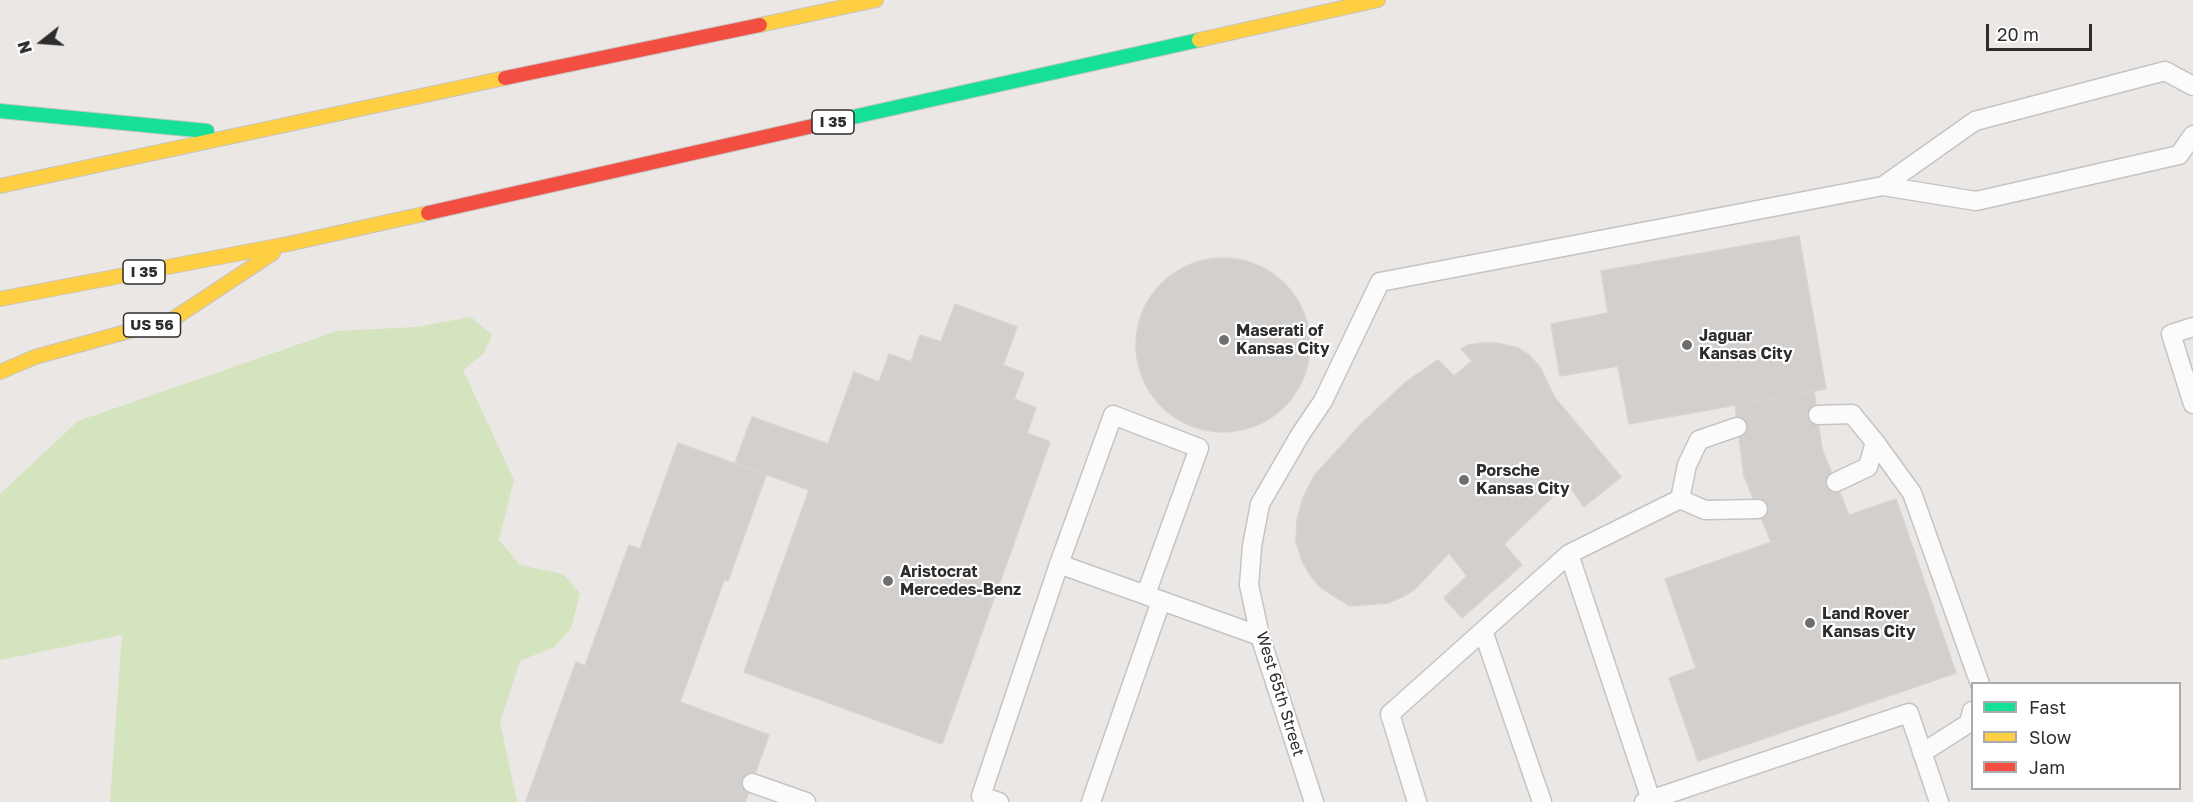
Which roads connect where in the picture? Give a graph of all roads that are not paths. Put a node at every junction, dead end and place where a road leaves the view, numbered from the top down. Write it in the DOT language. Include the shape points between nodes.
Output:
graph roads {
  1 [pos="876,0"];
  2 [pos="1378,0"];
  3 [pos="2193,86"];
  4 [pos="0,111"];
  5 [pos="239,134"];
  6 [pos="2193,135"];
  7 [pos="0,186"];
  8 [pos="1883,186"];
  9 [pos="288,244"];
  10 [pos="0,299"];
  11 [pos="2193,327"];
  12 [pos="0,372"];
  13 [pos="2193,404"];
  14 [pos="1818,415"];
  15 [pos="1737,427"];
  16 [pos="1875,442"];
  17 [pos="1836,482"];
  18 [pos="1680,499"];
  19 [pos="1758,509"];
  20 [pos="1569,554"];
  21 [pos="1059,564"];
  22 [pos="1153,597"];
  23 [pos="1483,631"];
  24 [pos="1260,636"];
  25 [pos="1979,682"];
  26 [pos="1971,715"];
  27 [pos="1922,753"];
  28 [pos="752,783"];
  29 [pos="980,799"];
  30 [pos="1647,801"];
  31 [pos="806,802"];
  32 [pos="999,802"];
  33 [pos="1091,802"];
  34 [pos="1314,802"];
  35 [pos="1417,802"];
  36 [pos="1542,802"];
  37 [pos="1939,802"];
  1 -- 5 [label="highway"];
  2 -- 9 [label="highway, I 35"];
  3 -- 8 [label="lane" via="2165,72 1975,121"];
  4 -- 5 [label="highway"];
  5 -- 7 [label="highway"];
  6 -- 8 [label="lane" via="2179,155 1976,201"];
  8 -- 24 [label="lane, West 65th Street" via="1380,282 1323,401 1260,504 1249,585"];
  9 -- 10 [label="highway, I 35"];
  9 -- 12 [label="highway, US 56" via="173,319 35,357"];
  11 -- 13 [label="lane" via="2171,334"];
  14 -- 16 [label="lane" via="1852,414"];
  15 -- 18 [label="lane" via="1699,440 1687,465"];
  16 -- 17 [label="lane" via="1868,467"];
  16 -- 25 [label="lane" via="1912,493"];
  18 -- 19 [label="lane" via="1705,510"];
  18 -- 20 [label="lane"];
  20 -- 23 [label="lane"];
  20 -- 30 [label="lane"];
  21 -- 22 [label="lane"];
  21 -- 22 [label="lane" via="1113,416 1198,448"];
  21 -- 29 [label="lane"];
  22 -- 24 [label="lane"];
  22 -- 33 [label="lane"];
  23 -- 35 [label="lane" via="1390,714"];
  23 -- 36 [label="lane"];
  24 -- 34 [label="lane, West 65th Street"];
  26 -- 27 [label="lane" via="1969,723"];
  27 -- 30 [label="lane" via="1909,713"];
  27 -- 37 [label="lane"];
  28 -- 31 [label="lane"];
  29 -- 32 [label="lane"];
}
